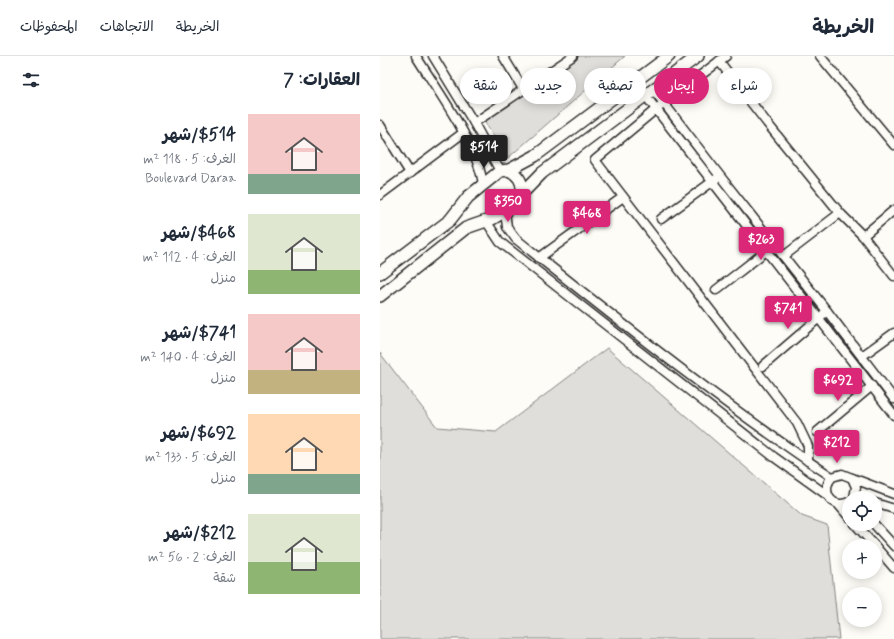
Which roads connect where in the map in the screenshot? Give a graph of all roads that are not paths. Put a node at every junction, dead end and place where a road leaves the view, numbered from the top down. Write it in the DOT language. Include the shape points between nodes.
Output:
graph roads {
  1 [pos="416,56"];
  2 [pos="433,56"];
  3 [pos="503,56"];
  4 [pos="573,56"];
  5 [pos="669,56"];
  6 [pos="698,56"];
  7 [pos="726,56"];
  8 [pos="820,56"];
  9 [pos="719,61"];
  10 [pos="555,68"];
  11 [pos="709,69"];
  12 [pos="520,84"];
  13 [pos="520,91"];
  14 [pos="649,92"];
  15 [pos="654,96"];
  16 [pos="664,104"];
  17 [pos="655,110"];
  18 [pos="474,123"];
  19 [pos="380,125"];
  20 [pos="464,133"];
  21 [pos="894,145"];
  22 [pos="504,171"];
  23 [pos="410,173"];
  24 [pos="720,176"];
  25 [pos="712,182"];
  26 [pos="483,185"];
  27 [pos="522,192"];
  28 [pos="380,196"];
  29 [pos="623,197"];
  30 [pos="463,206"];
  31 [pos="894,210"];
  32 [pos="505,211"];
  33 [pos="840,213"];
  34 [pos="661,219"];
  35 [pos="486,221"];
  36 [pos="473,224"];
  37 [pos="863,236"];
  38 [pos="766,251"];
  39 [pos="784,256"];
  40 [pos="540,258"];
  41 [pos="380,273"];
  42 [pos="894,276"];
  43 [pos="716,290"];
  44 [pos="380,296"];
  45 [pos="827,310"];
  46 [pos="818,318"];
  47 [pos="894,333"];
  48 [pos="862,356"];
  49 [pos="763,366"];
  50 [pos="872,386"];
  51 [pos="894,399"];
  52 [pos="894,415"];
  53 [pos="817,432"];
  54 [pos="808,461"];
  55 [pos="832,477"];
  56 [pos="852,478"];
  57 [pos="855,491"];
  58 [pos="894,494"];
  59 [pos="827,495"];
  60 [pos="842,503"];
  61 [pos="838,504"];
  62 [pos="882,505"];
  63 [pos="842,509"];
  64 [pos="894,509"];
  65 [pos="861,531"];
  66 [pos="880,531"];
  67 [pos="869,539"];
  68 [pos="894,546"];
  69 [pos="882,554"];
  70 [pos="894,568"];
  1 -- 20 [label="street"];
  2 -- 18 [label="street"];
  3 -- 12 [label="street"];
  4 -- 10 [label="street"];
  5 -- 22 [label="main road" via="535,156"];
  6 -- 14 [label="main road"];
  7 -- 9 [label="street"];
  8 -- 21 [label="street"];
  9 -- 11 [label="street"];
  9 -- 33 [label="street"];
  13 -- 18 [label="street"];
  14 -- 15 [label="street"];
  14 -- 17 [label="street"];
  14 -- 27 [label="main road" via="542,173"];
  16 -- 17 [label="street"];
  16 -- 24 [label="street"];
  17 -- 25 [label="street"];
  17 -- 29 [label="street" via="595,160"];
  18 -- 22 [label="street"];
  19 -- 23 [label="street"];
  20 -- 23 [label="street"];
  20 -- 26 [label="street" via="478,164"];
  22 -- 26 [label="main road"];
  22 -- 27 [label="main road" via="514,173 520,179"];
  23 -- 28 [label="street"];
  24 -- 25 [label="street"];
  24 -- 39 [label="street"];
  25 -- 34 [label="street"];
  25 -- 38 [label="street"];
  26 -- 30 [label="main road" via="468,197"];
  27 -- 32 [label="main road"];
  29 -- 40 [label="street"];
  29 -- 54 [label="street" via="797,423 808,446"];
  30 -- 36 [label="main road" via="462,218"];
  30 -- 41 [label="main road" via="450,220"];
  31 -- 37 [label="street"];
  32 -- 35 [label="main road"];
  32 -- 40 [label="street" via="511,233"];
  33 -- 37 [label="street"];
  33 -- 39 [label="street"];
  35 -- 36 [label="main road"];
  35 -- 59 [label="street" via="500,242 767,452"];
  36 -- 44 [label="main road"];
  37 -- 42 [label="street"];
  38 -- 43 [label="street"];
  38 -- 46 [label="street"];
  39 -- 45 [label="street"];
  40 -- 54 [label="street" via="751,421"];
  45 -- 46 [label="street"];
  45 -- 48 [label="street"];
  46 -- 49 [label="street"];
  46 -- 50 [label="street"];
  47 -- 48 [label="street"];
  48 -- 51 [label="street"];
  50 -- 52 [label="street"];
  50 -- 53 [label="street"];
  54 -- 55 [label="street"];
  55 -- 56 [label="street" via="842,474"];
  55 -- 59 [label="street" via="826,486"];
  56 -- 57 [label="street"];
  56 -- 58 [label="street"];
  59 -- 61 [label="street"];
  60 -- 61 [label="street"];
  61 -- 63 [label="street"];
  62 -- 64 [label="street"];
  65 -- 67 [label="street"];
  66 -- 68 [label="street"];
  69 -- 70 [label="street"];
}
